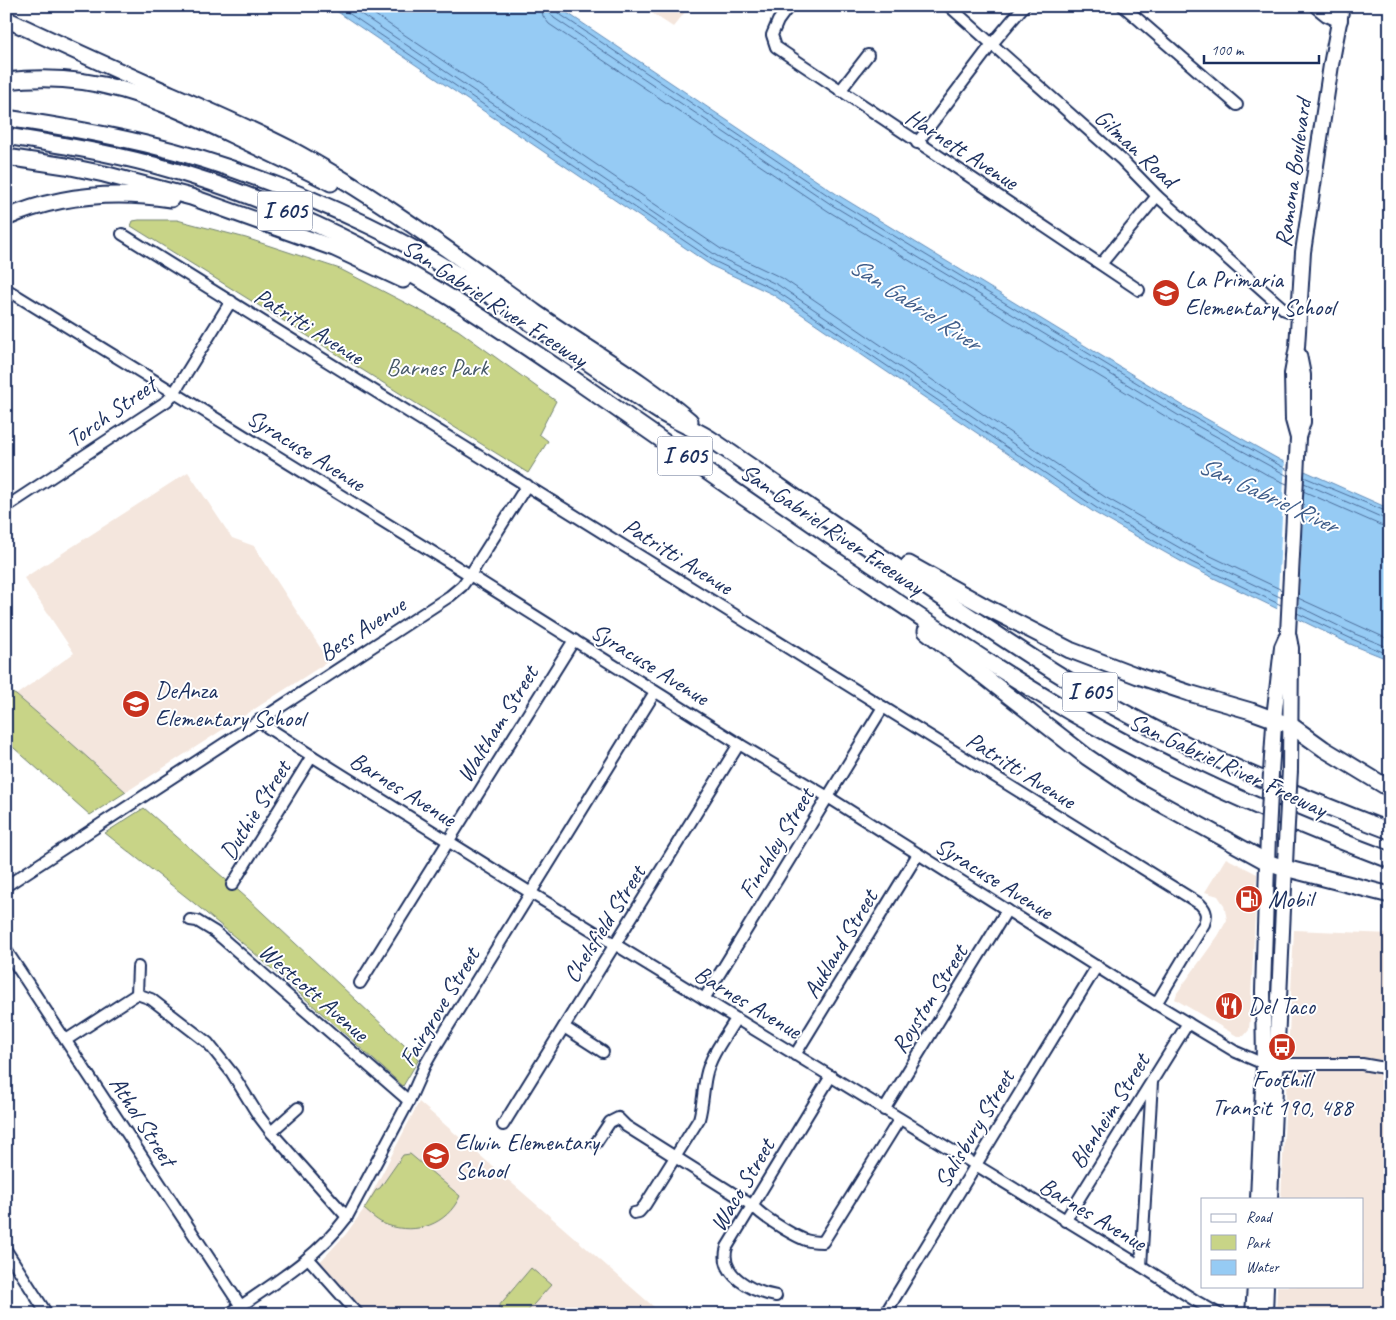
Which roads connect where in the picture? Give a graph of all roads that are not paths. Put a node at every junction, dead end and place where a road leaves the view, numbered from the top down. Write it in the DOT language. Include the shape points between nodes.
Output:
graph roads {
  1 [pos="789,6"];
  2 [pos="949,6"];
  3 [pos="1024,6"];
  4 [pos="1123,6"];
  5 [pos="1317,6"];
  6 [pos="1342,6"];
  7 [pos="6,19"];
  8 [pos="1340,20"];
  9 [pos="992,44"];
  10 [pos="868,55"];
  11 [pos="6,81"];
  12 [pos="840,91"];
  13 [pos="1237,105"];
  14 [pos="11,119"];
  15 [pos="10,137"];
  16 [pos="917,143"];
  17 [pos="10,158"];
  18 [pos="1157,196"];
  19 [pos="231,212"];
  20 [pos="6,218"];
  21 [pos="404,220"];
  22 [pos="122,234"];
  23 [pos="1102,264"];
  24 [pos="6,289"];
  25 [pos="1139,290"];
  26 [pos="230,301"];
  27 [pos="1299,316"];
  28 [pos="530,349"];
  29 [pos="174,393"];
  30 [pos="710,439"];
  31 [pos="527,485"];
  32 [pos="6,507"];
  33 [pos="814,511"];
  34 [pos="840,564"];
  35 [pos="470,575"];
  36 [pos="1288,633"];
  37 [pos="574,640"];
  38 [pos="655,692"];
  39 [pos="883,707"];
  40 [pos="1274,719"];
  41 [pos="259,720"];
  42 [pos="1292,726"];
  43 [pos="739,744"];
  44 [pos="312,756"];
  45 [pos="1390,789"];
  46 [pos="828,797"];
  47 [pos="1390,831"];
  48 [pos="448,841"];
  49 [pos="918,854"];
  50 [pos="1390,860"];
  51 [pos="1267,862"];
  52 [pos="1285,868"];
  53 [pos="232,884"];
  54 [pos="6,886"];
  55 [pos="531,893"];
  56 [pos="1390,895"];
  57 [pos="1007,910"];
  58 [pos="190,920"];
  59 [pos="615,945"];
  60 [pos="6,950"];
  61 [pos="1097,966"];
  62 [pos="138,967"];
  63 [pos="360,983"];
  64 [pos="137,994"];
  65 [pos="704,1000"];
  66 [pos="1156,1004"];
  67 [pos="736,1019"];
  68 [pos="1188,1023"];
  69 [pos="564,1027"];
  70 [pos="66,1040"];
  71 [pos="603,1052"];
  72 [pos="795,1055"];
  73 [pos="1270,1064"];
  74 [pos="1390,1069"];
  75 [pos="831,1076"];
  76 [pos="1152,1081"];
  77 [pos="409,1102"];
  78 [pos="298,1108"];
  79 [pos="884,1110"];
  80 [pos="899,1120"];
  81 [pos="503,1126"];
  82 [pos="271,1132"];
  83 [pos="596,1143"];
  84 [pos="676,1158"];
  85 [pos="975,1166"];
  86 [pos="1258,1198"];
  87 [pos="1270,1198"];
  88 [pos="752,1206"];
  89 [pos="634,1213"];
  90 [pos="347,1217"];
  91 [pos="1065,1221"];
  92 [pos="6,1250"];
  93 [pos="309,1259"];
  94 [pos="1141,1266"];
  95 [pos="1254,1288"];
  96 [pos="1266,1288"];
  97 [pos="776,1296"];
  98 [pos="243,1310"];
  99 [pos="47,1314"];
  100 [pos="229,1314"];
  101 [pos="358,1314"];
  102 [pos="885,1314"];
  103 [pos="1219,1314"];
  104 [pos="1253,1314"];
  105 [pos="1265,1314"];
  1 -- 12 [label="street, Harnett Avenue" via="772,35 776,47"];
  2 -- 9 [label="street, Gilman Road"];
  3 -- 9 [label="street"];
  4 -- 13 [label="street"];
  5 -- 8 [label="main road"];
  6 -- 8 [label="main road, Ramona Boulevard"];
  7 -- 21 [label="highway" via="287,148 378,201"];
  8 -- 27 [label="main road, Ramona Boulevard" via="1303,252"];
  9 -- 16 [label="street"];
  9 -- 18 [label="street, Gilman Road" via="1122,160"];
  10 -- 12 [label="street"];
  11 -- 21 [label="highway" via="86,81 154,99"];
  12 -- 16 [label="street, Harnett Avenue"];
  14 -- 30 [label="highway, San Gabriel River Freeway / I 605" via="111,136 206,160 261,179 363,222 431,259 661,412"];
  15 -- 28 [label="highway, San Gabriel River Freeway / I 605" via="150,164 255,198 316,224 425,281"];
  16 -- 23 [label="street, Harnett Avenue"];
  17 -- 19 [label="highway" via="139,182"];
  18 -- 23 [label="street"];
  18 -- 27 [label="street, Gilman Road" via="1285,310"];
  19 -- 20 [label="highway" via="166,198 122,195 55,202"];
  19 -- 28 [label="highway" via="368,262"];
  21 -- 30 [label="highway" via="668,402"];
  22 -- 26 [label="street, Patritti Avenue"];
  23 -- 25 [label="street, Harnett Avenue"];
  24 -- 29 [label="street, Syracuse Avenue"];
  26 -- 29 [label="street, Torch Street"];
  26 -- 31 [label="street, Patritti Avenue"];
  27 -- 36 [label="main road, Ramona Boulevard" via="1297,347 1303,375 1303,422 1297,443"];
  28 -- 34 [label="highway, San Gabriel River Freeway / I 605"];
  29 -- 32 [label="street, Torch Street"];
  29 -- 35 [label="street, Syracuse Avenue"];
  30 -- 33 [label="highway, San Gabriel River Freeway / I 605"];
  31 -- 35 [label="street, Bess Avenue"];
  31 -- 39 [label="street, Patritti Avenue"];
  33 -- 40 [label="highway" via="1070,650 1155,682"];
  33 -- 47 [label="highway, San Gabriel River Freeway / I 605" via="1058,674 1147,724 1245,772"];
  34 -- 50 [label="highway, San Gabriel River Freeway / I 605" via="1027,686 1121,741 1252,805"];
  34 -- 51 [label="highway" via="1087,757 1136,790"];
  35 -- 37 [label="street, Syracuse Avenue"];
  35 -- 41 [label="street, Bess Avenue" via="450,596"];
  36 -- 40 [label="main road, Ramona Boulevard" via="1282,647"];
  36 -- 42 [label="main road, Ramona Boulevard"];
  37 -- 38 [label="street, Syracuse Avenue"];
  37 -- 48 [label="street, Waltham Street"];
  38 -- 43 [label="street, Syracuse Avenue"];
  38 -- 55 [label="street, Fairgrove Street"];
  39 -- 46 [label="street, Finchley Street"];
  39 -- 66 [label="street, Patritti Avenue" via="1205,909 1207,916 1199,935"];
  40 -- 42 [label="highway"];
  40 -- 51 [label="main road, Ramona Boulevard, bridge"];
  41 -- 44 [label="street, Barnes Avenue"];
  41 -- 54 [label="street, Bess Avenue"];
  42 -- 45 [label="highway"];
  42 -- 52 [label="main road, Ramona Boulevard, bridge"];
  43 -- 46 [label="street, Syracuse Avenue"];
  43 -- 59 [label="street, Chelsfield Street"];
  44 -- 48 [label="street, Barnes Avenue"];
  44 -- 53 [label="street, Duthie Street"];
  46 -- 49 [label="street, Syracuse Avenue"];
  46 -- 65 [label="street, Finchley Street"];
  48 -- 55 [label="street, Barnes Avenue"];
  48 -- 63 [label="street, Waltham Street"];
  49 -- 57 [label="street, Syracuse Avenue"];
  49 -- 72 [label="street, Aukland Street"];
  51 -- 52 [label="highway"];
  51 -- 73 [label="main road, Ramona Boulevard" via="1263,991"];
  52 -- 56 [label="highway"];
  52 -- 73 [label="main road, Ramona Boulevard"];
  55 -- 59 [label="street, Barnes Avenue"];
  55 -- 77 [label="street, Fairgrove Street" via="436,1046"];
  57 -- 61 [label="street, Syracuse Avenue"];
  57 -- 79 [label="street, Royston Street"];
  58 -- 77 [label="street, Westcott Avenue" via="215,932"];
  59 -- 65 [label="street, Barnes Avenue"];
  59 -- 69 [label="street, Chelsfield Street"];
  60 -- 70 [label="street, Athol Street"];
  61 -- 66 [label="street, Syracuse Avenue"];
  61 -- 85 [label="street, Salisbury Street"];
  62 -- 64 [label="street"];
  64 -- 70 [label="street"];
  64 -- 82 [label="street" via="151,999 208,1043"];
  65 -- 67 [label="street, Barnes Avenue"];
  66 -- 68 [label="street, Syracuse Avenue"];
  67 -- 72 [label="street, Barnes Avenue"];
  67 -- 84 [label="street" via="710,1064 699,1119"];
  68 -- 73 [label="street, Syracuse Avenue" via="1236,1052"];
  68 -- 76 [label="street, Blenheim Street"];
  69 -- 71 [label="street"];
  69 -- 81 [label="street, Chelsfield Street"];
  70 -- 98 [label="street, Athol Street"];
  72 -- 75 [label="street, Barnes Avenue"];
  73 -- 74 [label="street" via="1362,1064"];
  73 -- 86 [label="main road, Ramona Boulevard"];
  73 -- 87 [label="main road, Ramona Boulevard"];
  75 -- 79 [label="street, Barnes Avenue"];
  75 -- 88 [label="street, Waco Street"];
  76 -- 91 [label="street, Blenheim Street"];
  76 -- 94 [label="street"];
  77 -- 90 [label="street, Fairgrove Street"];
  78 -- 82 [label="street"];
  79 -- 80 [label="street, Barnes Avenue"];
  80 -- 85 [label="street, Barnes Avenue"];
  80 -- 88 [label="street" via="823,1242 804,1239"];
  82 -- 90 [label="street"];
  83 -- 84 [label="street" via="610,1122 618,1118"];
  84 -- 88 [label="street"];
  84 -- 89 [label="street" via="645,1205"];
  85 -- 91 [label="street, Barnes Avenue"];
  85 -- 102 [label="street, Salisbury Street"];
  88 -- 97 [label="street, Waco Street" via="728,1247 726,1263 737,1278 762,1293"];
  90 -- 93 [label="street, Fairgrove Street"];
  91 -- 94 [label="street, Barnes Avenue"];
  92 -- 99 [label="street"];
  93 -- 98 [label="street, Fairgrove Street"];
  93 -- 101 [label="street"];
  94 -- 103 [label="street, Barnes Avenue"];
  95 -- 104 [label="main road"];
  96 -- 105 [label="main road"];
  98 -- 100 [label="street, Fairgrove Street"];
}
